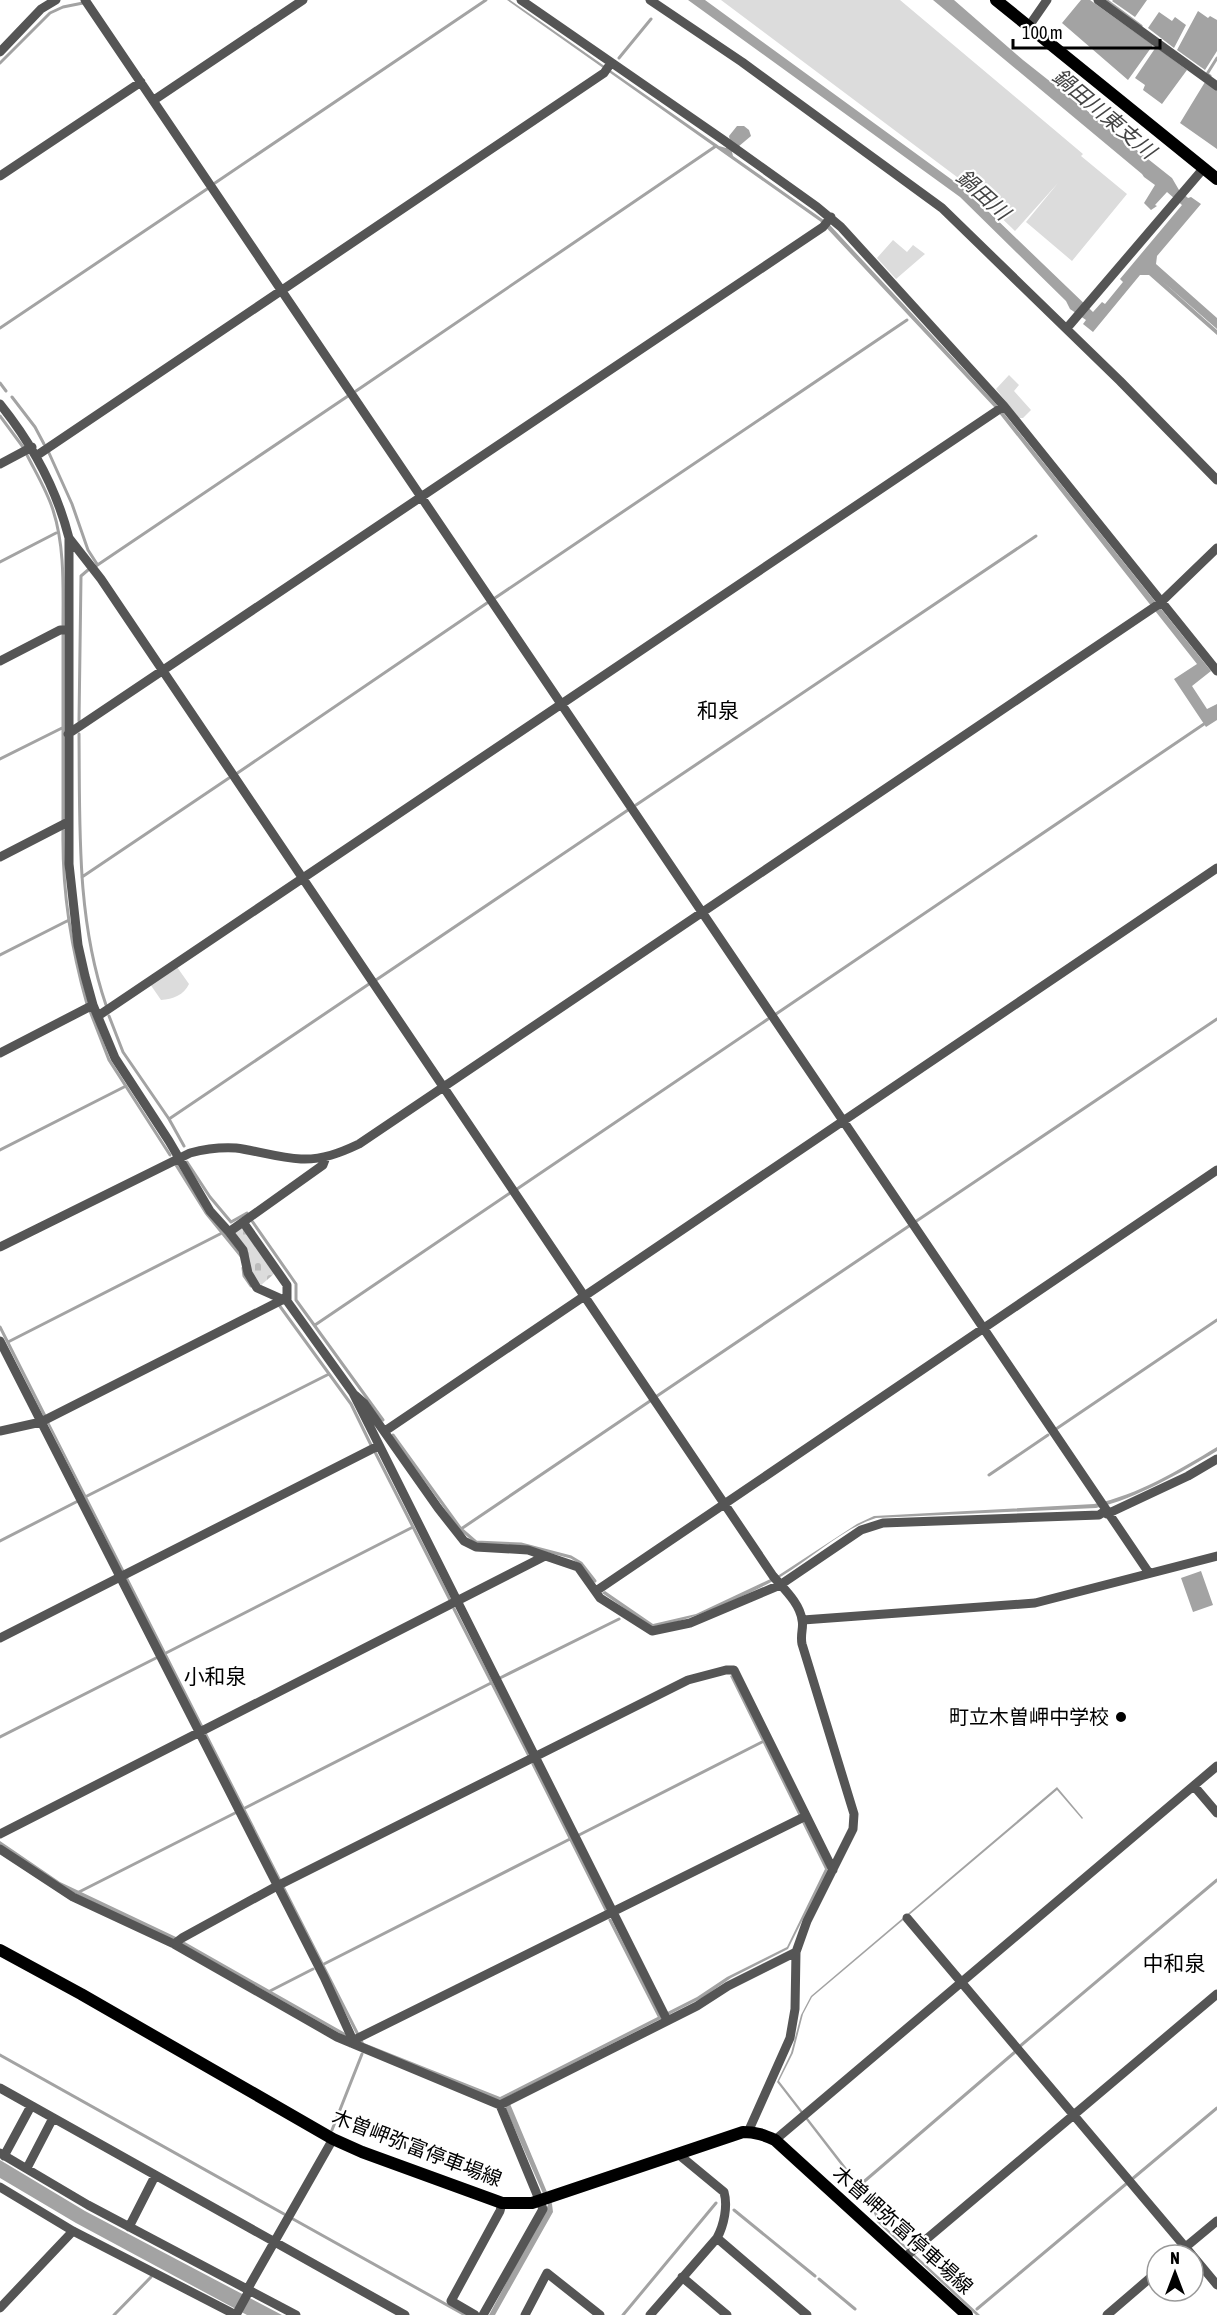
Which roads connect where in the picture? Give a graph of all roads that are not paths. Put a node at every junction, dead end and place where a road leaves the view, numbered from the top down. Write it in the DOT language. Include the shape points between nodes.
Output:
graph roads {
  1 [pos="56,0"];
  2 [pos="85,0"];
  3 [pos="303,0"];
  4 [pos="521,0"];
  5 [pos="650,0"];
  6 [pos="996,0"];
  7 [pos="1047,0"];
  8 [pos="1098,0"];
  9 [pos="1029,26"];
  10 [pos="0,52"];
  11 [pos="608,67"];
  12 [pos="141,82"];
  13 [pos="1217,86"];
  14 [pos="154,100"];
  15 [pos="1203,169"];
  16 [pos="0,176"];
  17 [pos="1217,179"];
  18 [pos="828,221"];
  19 [pos="282,290"];
  20 [pos="1067,328"];
  21 [pos="0,404"];
  22 [pos="1000,408"];
  23 [pos="34,452"];
  24 [pos="0,464"];
  25 [pos="1217,480"];
  26 [pos="421,496"];
  27 [pos="69,538"];
  28 [pos="1217,548"];
  29 [pos="1158,605"];
  30 [pos="68,630"];
  31 [pos="0,661"];
  32 [pos="162,671"];
  33 [pos="1217,671"];
  34 [pos="562,703"];
  35 [pos="68,734"];
  36 [pos="68,822"];
  37 [pos="0,857"];
  38 [pos="1217,868"];
  39 [pos="302,879"];
  40 [pos="703,912"];
  41 [pos="93,1005"];
  42 [pos="98,1016"];
  43 [pos="0,1053"];
  44 [pos="443,1087"];
  45 [pos="843,1121"];
  46 [pos="326,1157"];
  47 [pos="178,1158"];
  48 [pos="1217,1170"];
  49 [pos="243,1222"];
  50 [pos="229,1232"];
  51 [pos="0,1247"];
  52 [pos="584,1296"];
  53 [pos="280,1301"];
  54 [pos="982,1329"];
  55 [pos="0,1341"];
  56 [pos="353,1393"];
  57 [pos="41,1422"];
  58 [pos="0,1431"];
  59 [pos="385,1431"];
  60 [pos="378,1446"];
  61 [pos="1217,1459"];
  62 [pos="724,1504"];
  63 [pos="1104,1509"];
  64 [pos="1217,1556"];
  65 [pos="545,1557"];
  66 [pos="1149,1573"];
  67 [pos="123,1575"];
  68 [pos="777,1581"];
  69 [pos="596,1591"];
  70 [pos="456,1602"];
  71 [pos="803,1620"];
  72 [pos="0,1638"];
  73 [pos="202,1731"];
  74 [pos="535,1758"];
  75 [pos="1217,1766"];
  76 [pos="1194,1786"];
  77 [pos="1217,1813"];
  78 [pos="803,1818"];
  79 [pos="0,1834"];
  80 [pos="0,1849"];
  81 [pos="833,1870"];
  82 [pos="280,1885"];
  83 [pos="613,1913"];
  84 [pos="907,1918"];
  85 [pos="177,1941"];
  86 [pos="0,1950"];
  87 [pos="796,1952"];
  88 [pos="962,1983"];
  89 [pos="1217,1994"];
  90 [pos="665,2017"];
  91 [pos="354,2040"];
  92 [pos="0,2088"];
  93 [pos="504,2103"];
  94 [pos="31,2106"];
  95 [pos="1073,2115"];
  96 [pos="53,2118"];
  97 [pos="748,2132"];
  98 [pos="333,2139"];
  99 [pos="775,2140"];
  100 [pos="2,2154"];
  101 [pos="678,2154"];
  102 [pos="27,2168"];
  103 [pos="155,2176"];
  104 [pos="0,2187"];
  105 [pos="545,2199"];
  106 [pos="502,2203"];
  107 [pos="1217,2221"];
  108 [pos="129,2227"];
  109 [pos="73,2231"];
  110 [pos="717,2238"];
  111 [pos="274,2241"];
  112 [pos="1182,2243"];
  113 [pos="1198,2243"];
  114 [pos="908,2255"];
  115 [pos="1205,2271"];
  116 [pos="682,2277"];
  117 [pos="1145,2282"];
  118 [pos="1217,2285"];
  119 [pos="248,2292"];
  120 [pos="0,2307"];
  121 [pos="236,2314"];
  122 [pos="296,2315"];
  123 [pos="405,2315"];
  124 [pos="475,2315"];
  125 [pos="483,2315"];
  126 [pos="525,2315"];
  127 [pos="600,2315"];
  128 [pos="650,2315"];
  129 [pos="727,2315"];
  130 [pos="807,2315"];
  131 [pos="967,2315"];
  132 [pos="1107,2315"];
  1 -- 10 [label="street" via="41,9"];
  2 -- 12 [label="street"];
  3 -- 14 [label="street"];
  4 -- 11 [label="street"];
  5 -- 20 [label="street" via="935,202"];
  6 -- 9 [label="main road"];
  7 -- 9 [label="street"];
  8 -- 13 [label="street"];
  9 -- 15 [label="main road"];
  11 -- 18 [label="street" via="728,143"];
  11 -- 19 [label="street"];
  12 -- 14 [label="street"];
  12 -- 16 [label="street"];
  14 -- 19 [label="street"];
  15 -- 17 [label="main road"];
  15 -- 20 [label="street"];
  18 -- 22 [label="street" via="941,334"];
  18 -- 26 [label="street"];
  19 -- 23 [label="street"];
  19 -- 26 [label="street"];
  20 -- 25 [label="street"];
  21 -- 23 [label="street"];
  22 -- 29 [label="street"];
  22 -- 34 [label="street"];
  23 -- 24 [label="street"];
  23 -- 27 [label="street" via="61,508"];
  26 -- 32 [label="street"];
  26 -- 34 [label="street"];
  27 -- 30 [label="street"];
  27 -- 32 [label="street"];
  28 -- 29 [label="street"];
  29 -- 33 [label="street"];
  29 -- 40 [label="street"];
  30 -- 31 [label="street" via="60,630"];
  30 -- 35 [label="street"];
  32 -- 35 [label="street"];
  32 -- 39 [label="street"];
  34 -- 39 [label="street"];
  34 -- 40 [label="street"];
  35 -- 36 [label="street"];
  36 -- 37 [label="street"];
  36 -- 41 [label="street" via="78,945"];
  38 -- 45 [label="street"];
  39 -- 42 [label="street"];
  39 -- 44 [label="street"];
  40 -- 44 [label="street"];
  40 -- 45 [label="street"];
  41 -- 42 [label="street"];
  41 -- 43 [label="street"];
  42 -- 47 [label="street" via="115,1058"];
  44 -- 46 [label="street" via="359,1144"];
  44 -- 52 [label="street"];
  45 -- 52 [label="street"];
  45 -- 54 [label="street"];
  46 -- 47 [label="street" via="301,1159 224,1148"];
  46 -- 49 [label="street" via="323,1165"];
  47 -- 50 [label="street" via="210,1211"];
  47 -- 51 [label="street"];
  48 -- 54 [label="street"];
  49 -- 50 [label="street"];
  49 -- 53 [label="street" via="287,1285"];
  50 -- 53 [label="street" via="243,1250 248,1273 257,1288"];
  52 -- 59 [label="street"];
  52 -- 62 [label="street"];
  53 -- 56 [label="street"];
  53 -- 57 [label="street"];
  54 -- 62 [label="street"];
  54 -- 63 [label="street"];
  55 -- 57 [label="street"];
  56 -- 59 [label="street"];
  56 -- 60 [label="street"];
  57 -- 58 [label="street"];
  57 -- 67 [label="street"];
  59 -- 65 [label="street" via="464,1541 476,1548 517,1548"];
  60 -- 67 [label="street"];
  60 -- 70 [label="street"];
  61 -- 63 [label="street" via="1188,1476"];
  62 -- 68 [label="street"];
  62 -- 69 [label="street"];
  63 -- 66 [label="street"];
  63 -- 68 [label="street" via="1099,1515 883,1523 855,1533"];
  64 -- 66 [label="street"];
  65 -- 69 [label="street" via="578,1567"];
  65 -- 70 [label="street"];
  66 -- 71 [label="street" via="1035,1603"];
  67 -- 72 [label="street"];
  67 -- 73 [label="street"];
  68 -- 69 [label="street" via="690,1623 661,1631 648,1630 600,1598"];
  68 -- 71 [label="street" via="788,1591"];
  70 -- 73 [label="street"];
  70 -- 74 [label="street"];
  71 -- 81 [label="street" via="802,1644 854,1814 852,1835"];
  73 -- 79 [label="street"];
  73 -- 82 [label="street"];
  74 -- 78 [label="street" via="688,1680 734,1670"];
  74 -- 82 [label="street"];
  74 -- 83 [label="street"];
  75 -- 76 [label="street"];
  76 -- 77 [label="street"];
  76 -- 88 [label="street"];
  78 -- 81 [label="street"];
  78 -- 83 [label="street"];
  80 -- 85 [label="street" via="73,1897"];
  81 -- 87 [label="street"];
  82 -- 85 [label="street"];
  82 -- 91 [label="street"];
  83 -- 90 [label="street"];
  83 -- 91 [label="street"];
  84 -- 88 [label="street"];
  85 -- 91 [label="street"];
  86 -- 98 [label="main road, 木曽岬弥富停車場線"];
  87 -- 90 [label="street" via="738,1980 697,2006"];
  87 -- 97 [label="street" via="790,2038"];
  88 -- 95 [label="street"];
  88 -- 99 [label="street"];
  89 -- 95 [label="street"];
  90 -- 93 [label="street"];
  91 -- 93 [label="street"];
  92 -- 94 [label="street"];
  93 -- 105 [label="street"];
  94 -- 96 [label="street"];
  94 -- 100 [label="street"];
  95 -- 112 [label="street"];
  95 -- 114 [label="street"];
  96 -- 102 [label="street"];
  96 -- 103 [label="street"];
  97 -- 99 [label="main road, 木曽岬弥富停車場線"];
  97 -- 101 [label="main road, 木曽岬弥富停車場線"];
  98 -- 106 [label="main road, 木曽岬弥富停車場線"];
  98 -- 111 [label="street"];
  99 -- 114 [label="main road, 木曽岬弥富停車場線"];
  100 -- 102 [label="street"];
  101 -- 105 [label="main road, 木曽岬弥富停車場線"];
  101 -- 110 [label="street" via="724,2192 722,2229"];
  102 -- 108 [label="street"];
  103 -- 108 [label="street"];
  103 -- 111 [label="street"];
  104 -- 109 [label="street"];
  105 -- 106 [label="main road, 木曽岬弥富停車場線"];
  105 -- 125 [label="street"];
  106 -- 124 [label="street" via="451,2301"];
  107 -- 113 [label="street"];
  108 -- 119 [label="street"];
  109 -- 120 [label="street"];
  109 -- 121 [label="street"];
  110 -- 116 [label="street"];
  110 -- 130 [label="street"];
  111 -- 119 [label="street"];
  111 -- 123 [label="street"];
  114 -- 131 [label="main road, 木曽岬弥富停車場線"];
  115 -- 118 [label="street"];
  116 -- 128 [label="street"];
  116 -- 129 [label="street"];
  117 -- 132 [label="street"];
  119 -- 121 [label="street"];
  119 -- 122 [label="street"];
  126 -- 127 [label="street" via="547,2273"];
}
